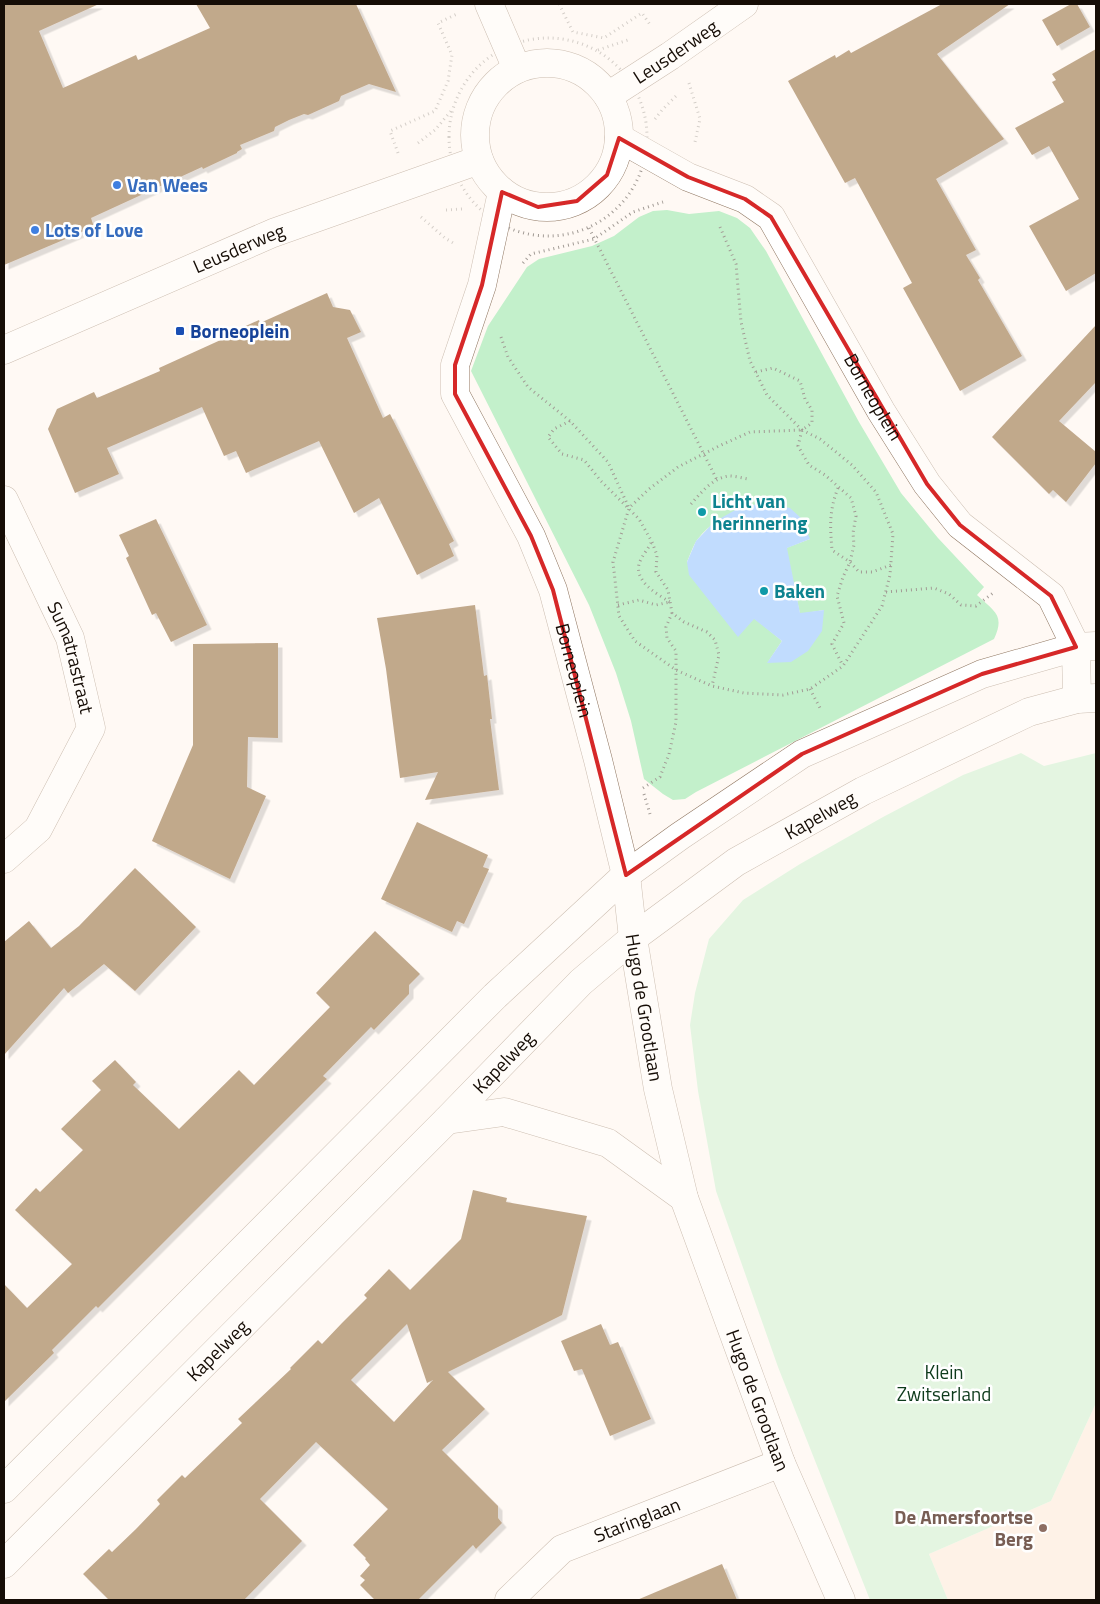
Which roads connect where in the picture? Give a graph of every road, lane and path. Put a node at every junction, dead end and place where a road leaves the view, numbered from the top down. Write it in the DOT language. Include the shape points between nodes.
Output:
graph roads {
  1 [pos="488,4"];
  2 [pos="744,4"];
  3 [pos="462,11"];
  4 [pos="517,69"];
  5 [pos="608,96"];
  6 [pos="619,138"];
  7 [pos="479,160"];
  8 [pos="409,184"];
  9 [pos="502,192"];
  10 [pos="672,203"];
  11 [pos="715,222"];
  12 [pos="589,228"];
  13 [pos="594,239"];
  14 [pos="486,262"];
  15 [pos="499,331"];
  16 [pos="4,350"];
  17 [pos="756,372"];
  18 [pos="570,421"];
  19 [pos="802,430"];
  20 [pos="703,454"];
  21 [pos="748,479"];
  22 [pos="717,480"];
  23 [pos="838,488"];
  24 [pos="4,500"];
  25 [pos="691,504"];
  26 [pos="629,508"];
  27 [pos="652,542"];
  28 [pos="850,562"];
  29 [pos="891,564"];
  30 [pos="1018,570"];
  31 [pos="886,592"];
  32 [pos="670,602"];
  33 [pos="618,605"];
  34 [pos="672,613"];
  35 [pos="1086,646"];
  36 [pos="843,666"];
  37 [pos="676,670"];
  38 [pos="712,686"];
  39 [pos="1087,698"];
  40 [pos="643,788"];
  41 [pos="4,859"];
  42 [pos="626,875"];
  43 [pos="633,938"];
  44 [pos="447,1120"];
  45 [pos="684,1198"];
  46 [pos="781,1464"];
  47 [pos="4,1489"];
  48 [pos="4,1564"];
  49 [pos="509,1600"];
  50 [pos="841,1600"];
  1 -- 4 [label="street"];
  2 -- 5 [label="street, Leusderweg"];
  3 -- 8 [label="path" via="438,23 452,55 448,82 435,111 390,130"];
  4 -- 5 [label="street" via="536,64 557,64 594,80"];
  4 -- 7 [label="street" via="499,81 485,97 477,118 475,139"];
  5 -- 6 [label="street" via="616,116"];
  6 -- 9 [label="street" via="616,157 607,175 594,190 577,200 558,206 538,207 519,202"];
  6 -- 30 [label="street, Borneoplein" via="688,176 745,199 771,217 881,411 927,484 960,525"];
  7 -- 8 [label="street, Leusderweg"];
  7 -- 9 [label="street" via="488,178"];
  8 -- 14 [label="path" via="421,217 445,238"];
  8 -- 16 [label="street, Leusderweg" via="257,239"];
  9 -- 14 [label="street, Borneoplein"];
  10 -- 13 [label="path" via="663,202 633,212"];
  11 -- 17 [label="path" via="722,229 736,264 741,322"];
  12 -- 13 [label="path"];
  13 -- 14 [label="path" via="531,254 512,274"];
  13 -- 20 [label="path"];
  14 -- 42 [label="street, Borneoplein" via="482,285 455,365 455,394 530,536 554,590"];
  15 -- 18 [label="path" via="508,357 528,387"];
  17 -- 19 [label="path" via="767,395"];
  17 -- 19 [label="path" via="773,368 800,381 812,410 812,423"];
  18 -- 26 [label="path" via="608,462"];
  18 -- 26 [label="path" via="554,429 548,437 562,454 584,460"];
  19 -- 20 [label="path" via="750,432"];
  19 -- 23 [label="path" via="798,446 809,465 825,474"];
  19 -- 29 [label="path" via="820,439 852,465 876,492 894,534"];
  20 -- 22 [label="path"];
  20 -- 26 [label="path" via="678,467"];
  21 -- 22 [label="path" via="729,476"];
  22 -- 25 [label="path"];
  23 -- 28 [label="path" via="851,498 856,516"];
  23 -- 28 [label="path" via="830,514 832,550"];
  24 -- 41 [label="street, Sumatrastraat" via="70,638 92,728 38,829"];
  26 -- 27 [label="path"];
  26 -- 33 [label="path" via="613,562"];
  27 -- 32 [label="path" via="656,572 668,590"];
  27 -- 32 [label="path" via="639,564 640,576 650,588"];
  28 -- 29 [label="path" via="859,572 872,572"];
  28 -- 36 [label="path" via="837,596 844,624 832,644"];
  29 -- 31 [label="path"];
  30 -- 31 [label="path" via="976,606 961,605 949,594 934,588"];
  30 -- 35 [label="street, Borneoplein" via="1051,596"];
  31 -- 36 [label="path" via="882,606"];
  32 -- 33 [label="path" via="656,605 639,600"];
  32 -- 34 [label="path"];
  33 -- 37 [label="path" via="619,616 635,641"];
  34 -- 37 [label="path" via="666,627 667,638 676,651"];
  34 -- 38 [label="path" via="707,632 715,640 719,655"];
  35 -- 39 [label="street, Borneoplein"];
  35 -- 42 [label="street" via="982,674 802,754"];
  36 -- 38 [label="path" via="810,689 783,695 744,693"];
  37 -- 38 [label="path"];
  37 -- 40 [label="path" via="676,722 669,754 660,776"];
  39 -- 43 [label="street, Kapelweg" via="1029,712 863,791 736,862"];
  42 -- 43 [label="street, Hugo de Grootlaan"];
  42 -- 47 [label="street" via="495,996"];
  43 -- 44 [label="street, Kapelweg" via="581,982"];
  43 -- 45 [label="street, Hugo de Grootlaan" via="658,1089"];
  44 -- 45 [label="street" via="504,1112 608,1143"];
  44 -- 48 [label="street, Kapelweg"];
  45 -- 46 [label="street, Hugo de Grootlaan"];
  46 -- 49 [label="street, Staringlaan" via="562,1549"];
  46 -- 50 [label="street, Hugo de Grootlaan"];
}
